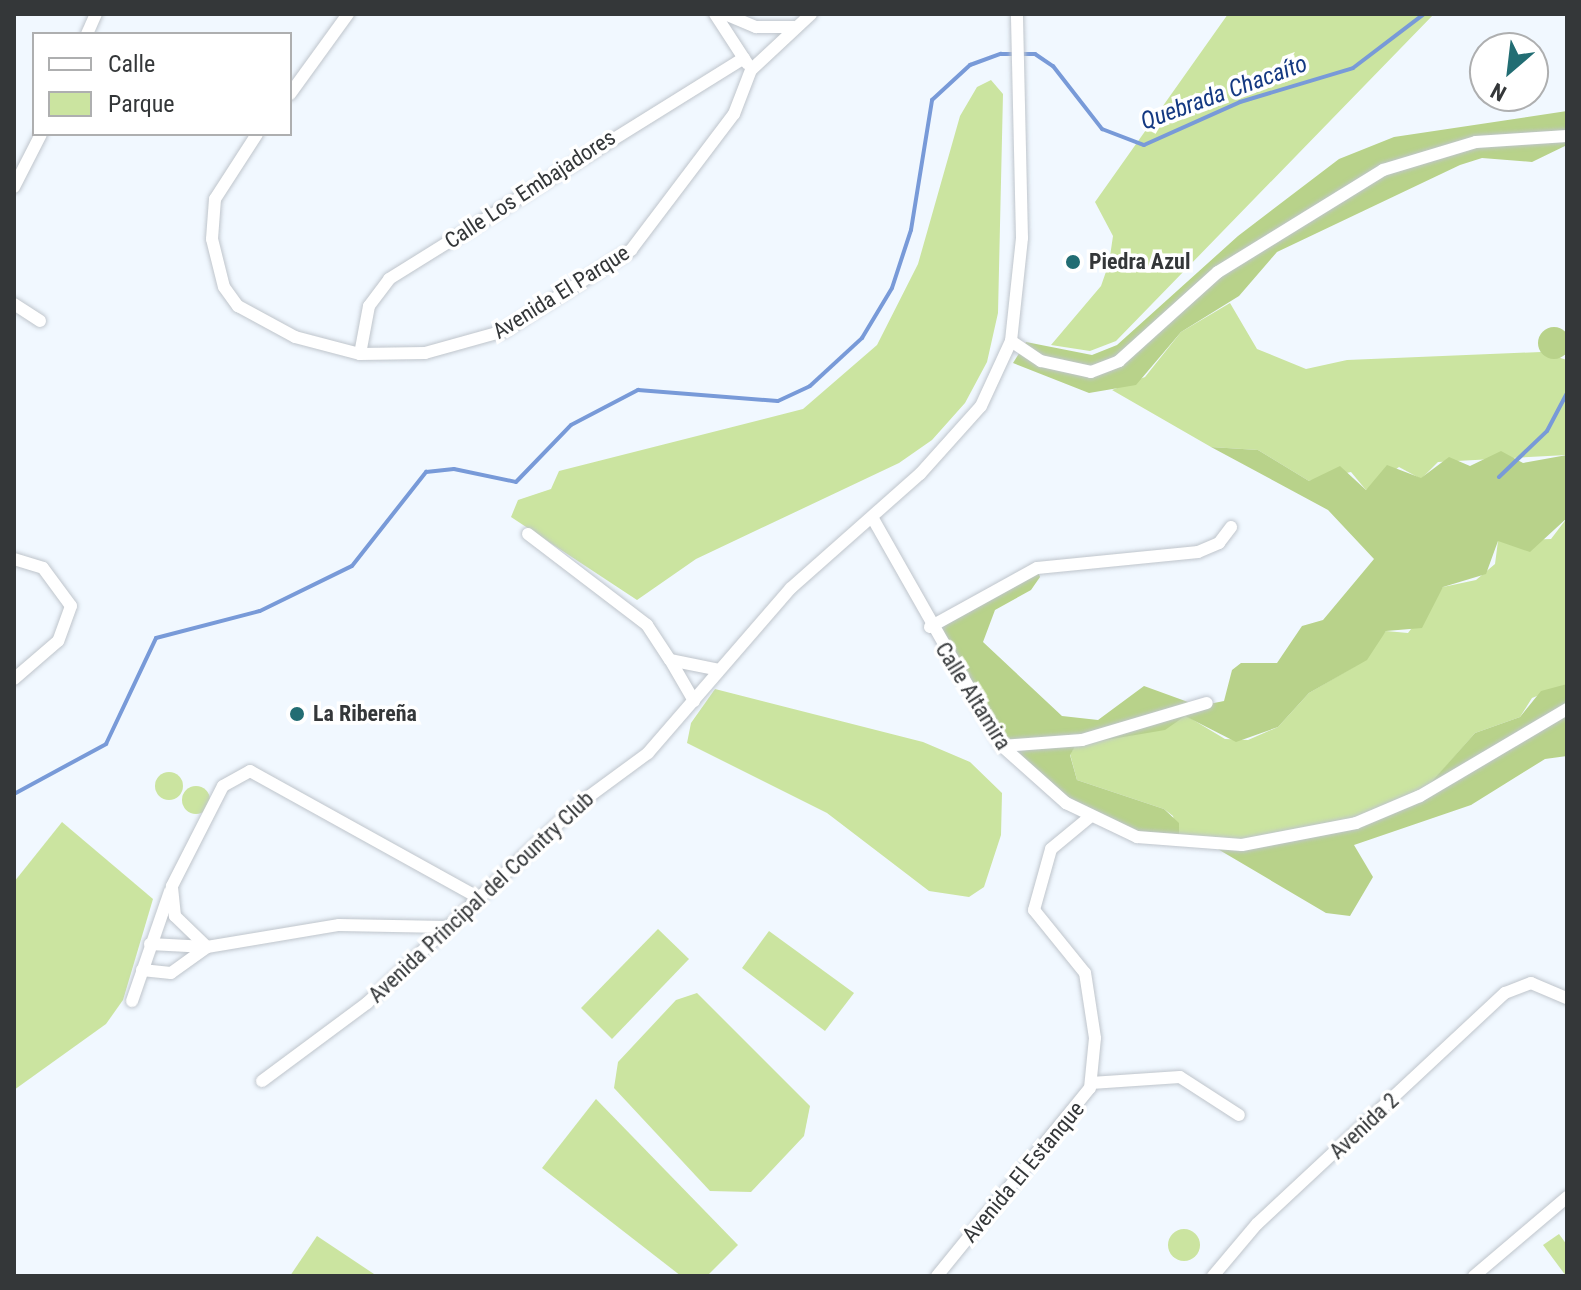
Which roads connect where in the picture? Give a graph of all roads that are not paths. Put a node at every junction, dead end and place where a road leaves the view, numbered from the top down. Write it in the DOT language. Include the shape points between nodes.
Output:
graph roads {
  1 [pos="348,14"];
  2 [pos="715,14"];
  3 [pos="725,14"];
  4 [pos="811,14"];
  5 [pos="1017,14"];
  6 [pos="794,27"];
  7 [pos="747,64"];
  8 [pos="292,91"];
  9 [pos="40,136"];
  10 [pos="256,136"];
  11 [pos="1567,136"];
  12 [pos="14,187"];
  13 [pos="14,304"];
  14 [pos="40,321"];
  15 [pos="1011,341"];
  16 [pos="360,354"];
  17 [pos="872,517"];
  18 [pos="1231,527"];
  19 [pos="528,534"];
  20 [pos="14,559"];
  21 [pos="930,627"];
  22 [pos="670,660"];
  23 [pos="719,670"];
  24 [pos="14,679"];
  25 [pos="694,701"];
  26 [pos="1207,703"];
  27 [pos="1567,709"];
  28 [pos="1002,746"];
  29 [pos="1091,816"];
  30 [pos="172,886"];
  31 [pos="479,898"];
  32 [pos="447,927"];
  33 [pos="150,944"];
  34 [pos="207,947"];
  35 [pos="142,970"];
  36 [pos="1567,998"];
  37 [pos="132,1001"];
  38 [pos="262,1081"];
  39 [pos="1091,1083"];
  40 [pos="1239,1115"];
  41 [pos="1567,1197"];
  42 [pos="937,1276"];
  43 [pos="1214,1276"];
  44 [pos="1474,1276"];
  1 -- 8 [label="street"];
  2 -- 7 [label="street"];
  3 -- 6 [label="street" via="756,27"];
  4 -- 6 [label="street"];
  5 -- 15 [label="street, Avenida Principal del Country Club" via="1022,238"];
  6 -- 7 [label="street"];
  7 -- 16 [label="street, Calle Los Embajadores" via="389,279 369,306"];
  7 -- 16 [label="street, Avenida El Parque" via="734,114 690,175 611,265 463,348"];
  9 -- 12 [label="street"];
  10 -- 16 [label="street, Avenida El Parque" via="215,199 212,239 224,287 238,306 295,337"];
  11 -- 15 [label="street" via="1476,142 1383,170 1218,272 1119,361 1091,372 1041,361"];
  13 -- 14 [label="street"];
  15 -- 17 [label="street, Avenida Principal del Country Club" via="958,437"];
  17 -- 21 [label="street, Calle Altamira"];
  17 -- 23 [label="street, Avenida Principal del Country Club" via="791,588"];
  18 -- 21 [label="street" via="1198,552 1037,568"];
  19 -- 22 [label="street" via="647,625"];
  20 -- 24 [label="street" via="43,568 71,606 58,641"];
  21 -- 28 [label="street, Calle Altamira"];
  22 -- 23 [label="street"];
  22 -- 25 [label="street"];
  23 -- 25 [label="street, Avenida Principal del Country Club"];
  25 -- 31 [label="street, Avenida Principal del Country Club" via="648,753 580,803"];
  26 -- 28 [label="street" via="1082,740"];
  27 -- 29 [label="street, Calle Altamira" via="1420,796 1295,838 1179,843 1137,837"];
  28 -- 29 [label="street, Calle Altamira" via="1041,785"];
  29 -- 39 [label="street, Avenida El Estanque" via="1051,849 1034,910 1085,973 1095,1038"];
  30 -- 31 [label="street" via="223,786 250,771"];
  30 -- 33 [label="street"];
  30 -- 34 [label="street" via="175,916"];
  31 -- 32 [label="street, Avenida Principal del Country Club"];
  32 -- 34 [label="street" via="339,925"];
  32 -- 38 [label="street, Avenida Principal del Country Club" via="352,1015"];
  33 -- 34 [label="street"];
  33 -- 35 [label="street"];
  34 -- 35 [label="street" via="171,973"];
  35 -- 37 [label="street"];
  36 -- 43 [label="street, Avenida 2" via="1521,984 1257,1224"];
  39 -- 40 [label="street" via="1180,1077"];
  39 -- 42 [label="street, Avenida El Estanque"];
  41 -- 44 [label="street"];
}
